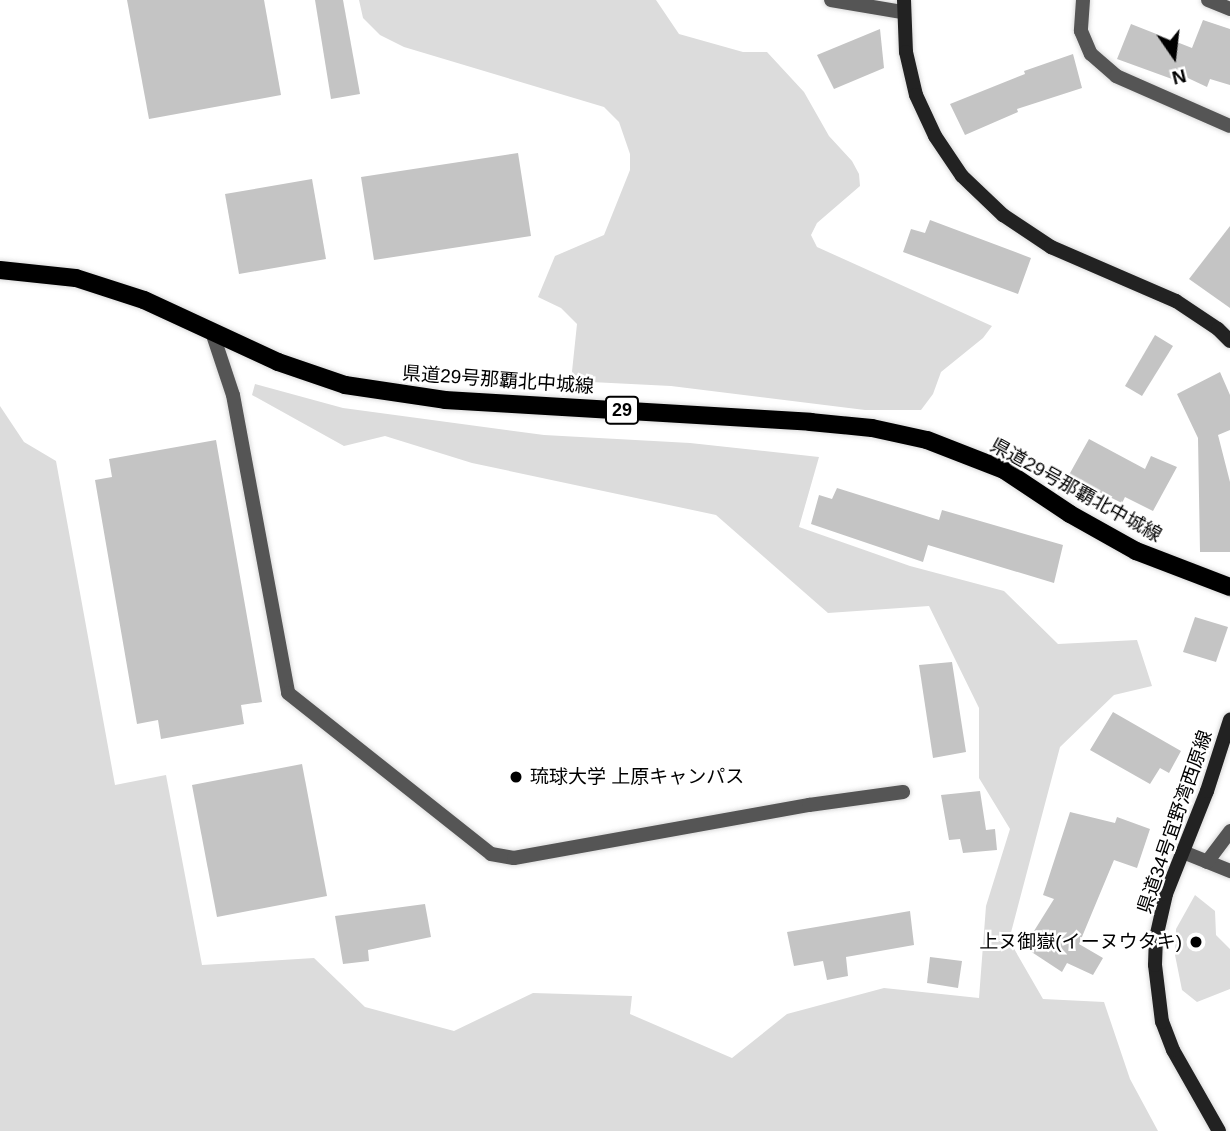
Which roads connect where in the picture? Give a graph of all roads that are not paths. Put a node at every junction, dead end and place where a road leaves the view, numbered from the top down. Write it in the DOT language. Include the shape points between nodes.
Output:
graph roads {
  1 [pos="831,0"];
  2 [pos="1083,0"];
  3 [pos="1208,0"];
  4 [pos="903,6"];
  5 [pos="1230,9"];
  6 [pos="1230,126"];
  7 [pos="0,270"];
  8 [pos="212,332"];
  9 [pos="1230,341"];
  10 [pos="1230,587"];
  11 [pos="1230,720"];
  12 [pos="903,792"];
  13 [pos="1230,831"];
  14 [pos="1183,852"];
  15 [pos="1207,862"];
  16 [pos="1230,871"];
  17 [pos="1219,1131"];
  1 -- 4 [label="street"];
  2 -- 6 [label="street" via="1081,31 1091,54 1116,76"];
  3 -- 5 [label="street"];
  4 -- 9 [label="street" via="906,52 916,95 935,136 962,176 1003,215 1051,247 1176,301"];
  7 -- 8 [label="main road, 県道29号那覇北中城線 / 29" via="76,278 144,300"];
  8 -- 10 [label="main road, 県道29号那覇北中城線 / 29" via="345,386 445,400 810,422 927,440 1004,470 1136,551"];
  8 -- 12 [label="street" via="233,395 288,693 491,854 514,858"];
  11 -- 14 [label="street, 県道34号宜野湾西原線"];
  13 -- 15 [label="street"];
  14 -- 15 [label="street"];
  14 -- 17 [label="street, 県道34号宜野湾西原線" via="1158,928 1157,990 1162,1023 1173,1050"];
  15 -- 16 [label="street"];
}
